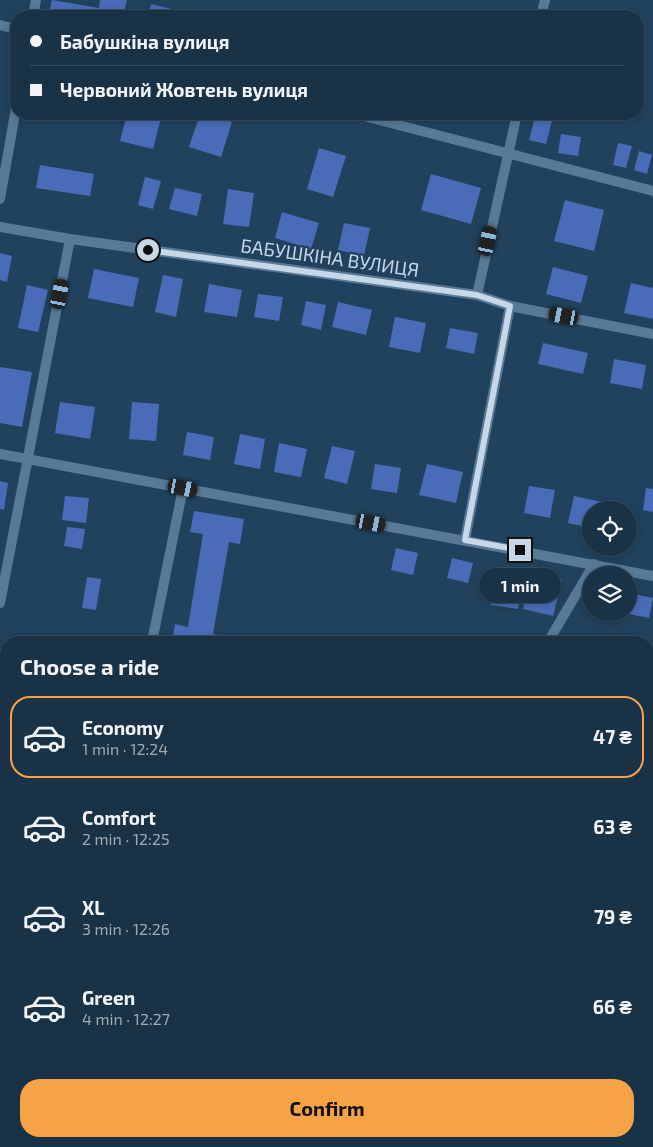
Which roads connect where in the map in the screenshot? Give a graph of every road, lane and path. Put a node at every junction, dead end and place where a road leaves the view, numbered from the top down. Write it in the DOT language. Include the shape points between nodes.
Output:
graph roads {
  1 [pos="14,120"];
  2 [pos="380,120"];
  3 [pos="515,120"];
  4 [pos="507,152"];
  5 [pos="653,191"];
  6 [pos="0,199"];
  7 [pos="0,227"];
  8 [pos="70,239"];
  9 [pos="477,295"];
  10 [pos="510,306"];
  11 [pos="653,334"];
  12 [pos="0,454"];
  13 [pos="28,459"];
  14 [pos="183,488"];
  15 [pos="465,540"];
  16 [pos="594,564"];
  17 [pos="653,576"];
  18 [pos="0,603"];
  19 [pos="153,636"];
  20 [pos="552,636"];
  1 -- 6 [label="street"];
  2 -- 4 [label="street"];
  3 -- 4 [label="street"];
  4 -- 5 [label="street"];
  4 -- 9 [label="street"];
  7 -- 8 [label="street, БАБУШКІНА ВУЛИЦЯ"];
  8 -- 9 [label="street, БАБУШКІНА ВУЛИЦЯ"];
  8 -- 13 [label="street"];
  9 -- 10 [label="street, БАБУШКІНА ВУЛИЦЯ"];
  10 -- 11 [label="street, БАБУШКІНА ВУЛИЦЯ"];
  10 -- 15 [label="street"];
  12 -- 13 [label="street"];
  13 -- 14 [label="street"];
  13 -- 18 [label="street"];
  14 -- 15 [label="street"];
  14 -- 19 [label="street"];
  15 -- 16 [label="street"];
  16 -- 17 [label="street"];
  16 -- 20 [label="street"];
}
